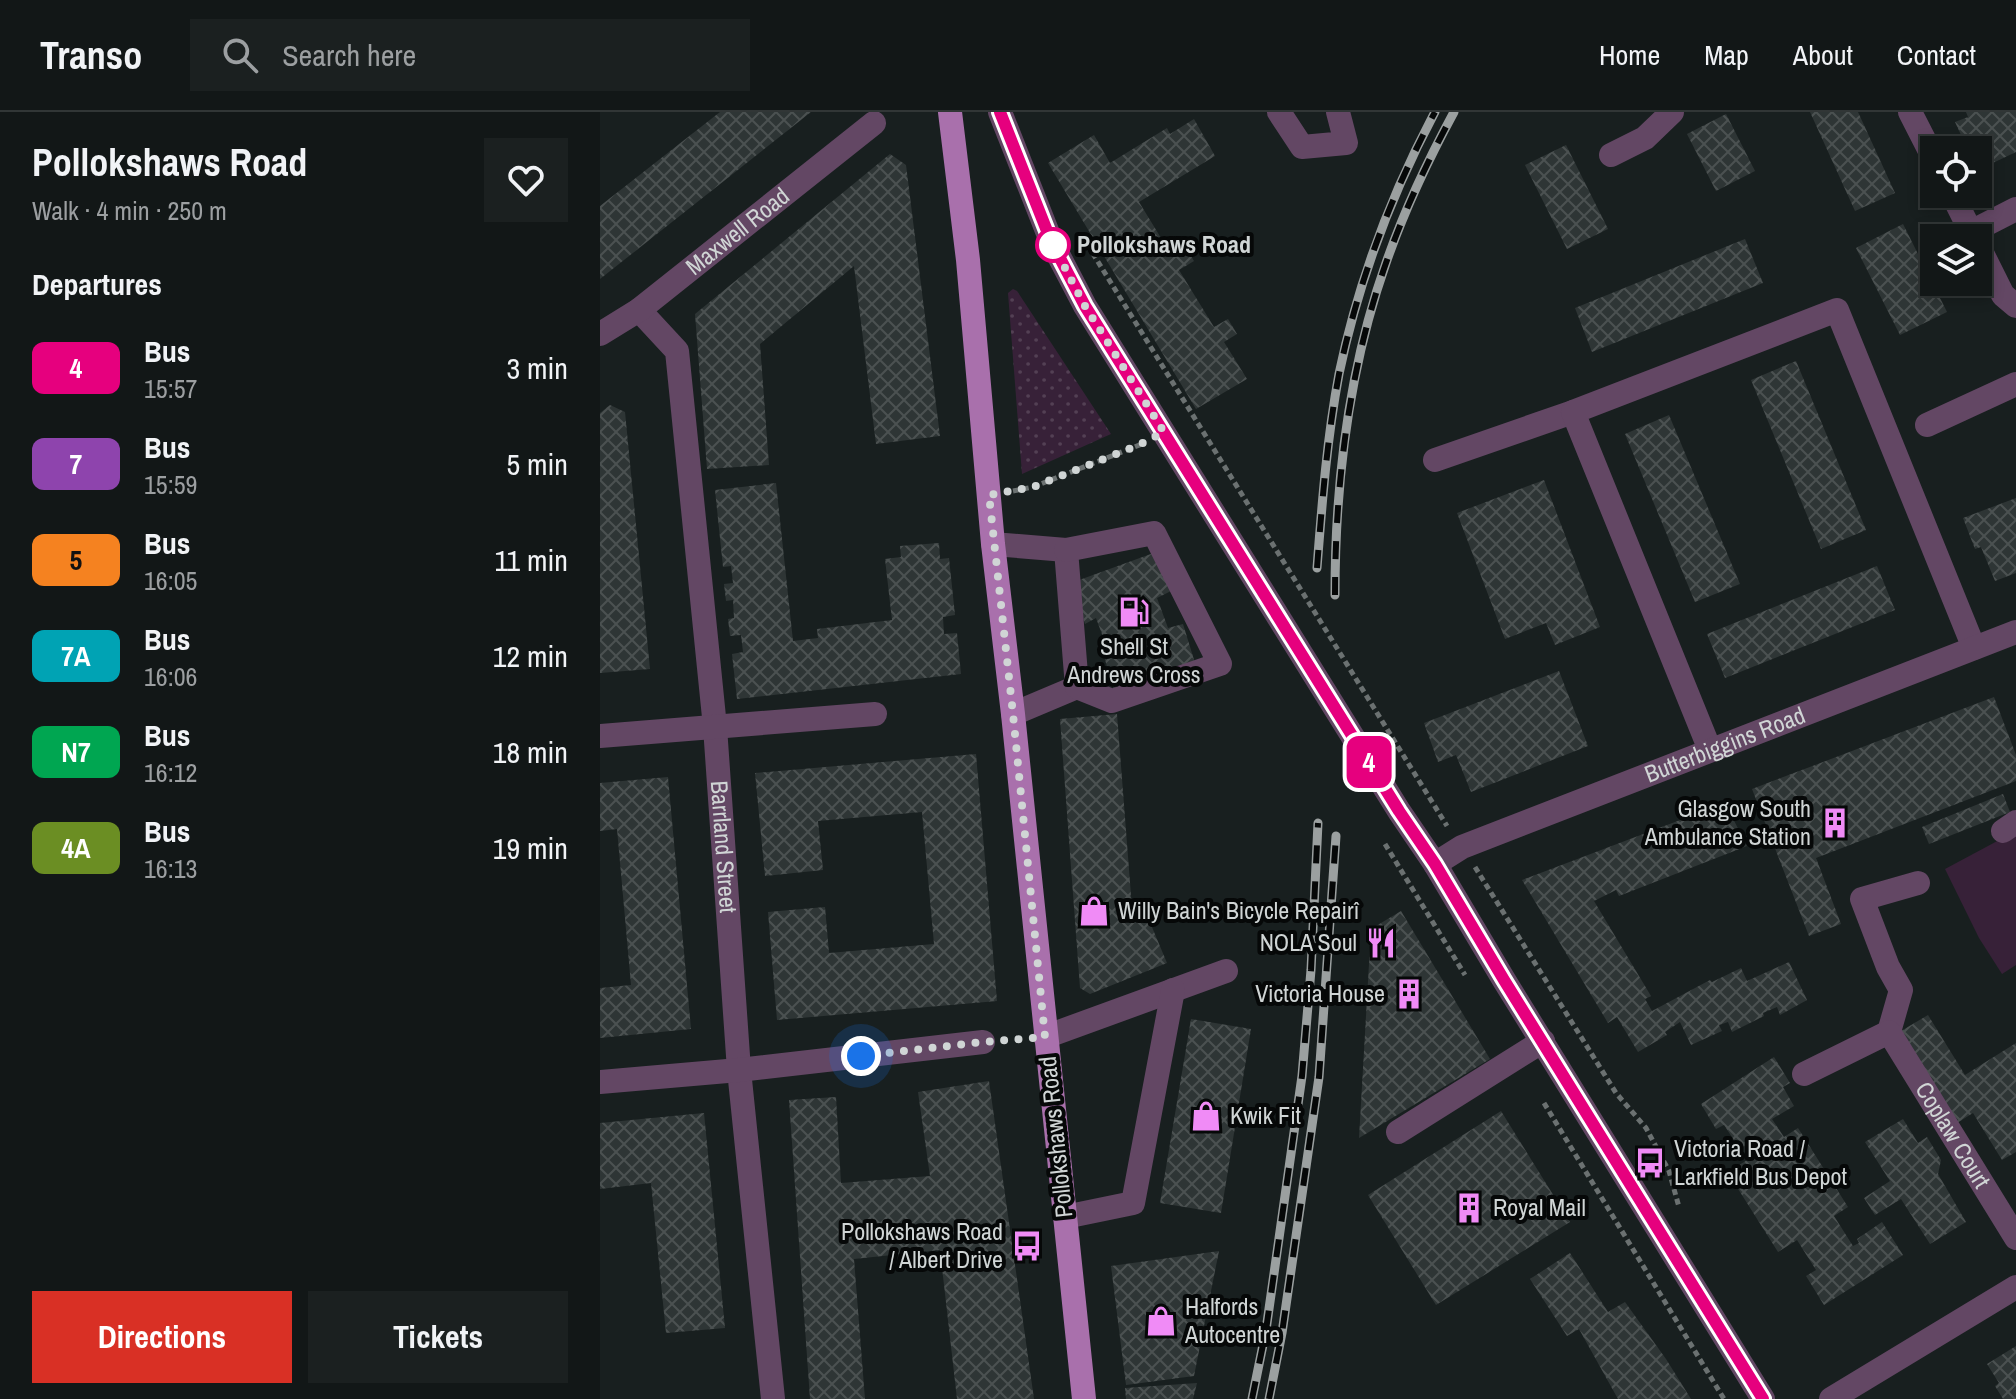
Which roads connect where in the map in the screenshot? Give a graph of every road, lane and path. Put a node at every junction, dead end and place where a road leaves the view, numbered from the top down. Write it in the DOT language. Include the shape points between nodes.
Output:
graph roads {
  1 [pos="950,112"];
  2 [pos="1000,112"];
  3 [pos="1279,112"];
  4 [pos="1338,112"];
  5 [pos="1672,112"];
  6 [pos="1910,112"];
  7 [pos="874,123"];
  8 [pos="1922,136"];
  9 [pos="1611,155"];
  10 [pos="2016,209"];
  11 [pos="1992,226"];
  12 [pos="1079,230"];
  13 [pos="1992,273"];
  14 [pos="2016,306"];
  15 [pos="639,310"];
  16 [pos="600,334"];
  17 [pos="2016,384"];
  18 [pos="1573,412"];
  19 [pos="1927,425"];
  20 [pos="1164,432"];
  21 [pos="1435,460"];
  22 [pos="989,495"];
  23 [pos="993,544"];
  24 [pos="1066,550"];
  25 [pos="2016,632"];
  26 [pos="1974,648"];
  27 [pos="1077,687"];
  28 [pos="875,714"];
  29 [pos="1013,714"];
  30 [pos="715,727"];
  31 [pos="600,736"];
  32 [pos="1710,750"];
  33 [pos="1462,847"];
  34 [pos="1435,864"];
  35 [pos="1918,883"];
  36 [pos="1226,971"];
  37 [pos="1173,990"];
  38 [pos="1889,1032"];
  39 [pos="1045,1037"];
  40 [pos="1543,1041"];
  41 [pos="983,1042"];
  42 [pos="739,1070"];
  43 [pos="1804,1074"];
  44 [pos="600,1082"];
  45 [pos="1398,1132"];
  46 [pos="1065,1217"];
  47 [pos="1687,1219"];
  48 [pos="2016,1238"];
  49 [pos="2016,1287"];
  50 [pos="773,1399"];
  51 [pos="1084,1399"];
  52 [pos="1763,1399"];
  53 [pos="1831,1399"];
  1 -- 22 [label="main road, Pollokshaws Road"];
  2 -- 20 [label="street" via="1051,241"];
  3 -- 4 [label="street" via="1302,147 1346,143"];
  5 -- 9 [label="street" via="1645,138"];
  6 -- 8 [label="street"];
  7 -- 15 [label="street, Maxwell Road"];
  10 -- 11 [label="street"];
  12 -- 33 [label="path"];
  13 -- 14 [label="street"];
  15 -- 16 [label="street, Maxwell Road"];
  15 -- 30 [label="street, Barrland Street" via="677,351"];
  17 -- 19 [label="street"];
  18 -- 21 [label="street"];
  18 -- 26 [label="street" via="1837,310"];
  18 -- 32 [label="street"];
  20 -- 22 [label="path" via="1033,487"];
  20 -- 34 [label="street"];
  22 -- 23 [label="main road, Pollokshaws Road"];
  23 -- 24 [label="street"];
  23 -- 29 [label="main road, Pollokshaws Road"];
  24 -- 27 [label="street"];
  24 -- 27 [label="street" via="1154,533 1220,664 1112,701"];
  25 -- 26 [label="street, Butterbiggins Road"];
  26 -- 32 [label="street, Butterbiggins Road"];
  27 -- 29 [label="street"];
  28 -- 30 [label="street"];
  29 -- 39 [label="main road, Pollokshaws Road"];
  30 -- 31 [label="street"];
  30 -- 42 [label="street, Barrland Street"];
  32 -- 33 [label="street, Butterbiggins Road"];
  33 -- 34 [label="street, Butterbiggins Road"];
  33 -- 47 [label="path" via="1616,1093 1646,1128"];
  34 -- 40 [label="street"];
  35 -- 38 [label="street" via="1862,899 1901,990"];
  36 -- 37 [label="street"];
  37 -- 39 [label="street"];
  37 -- 46 [label="street" via="1133,1203"];
  38 -- 43 [label="street"];
  38 -- 48 [label="street, Coplaw Court"];
  39 -- 46 [label="main road, Pollokshaws Road"];
  40 -- 45 [label="street"];
  40 -- 52 [label="street"];
  41 -- 42 [label="street"];
  42 -- 44 [label="street"];
  42 -- 50 [label="street, Barrland Street"];
  46 -- 51 [label="main road, Pollokshaws Road"];
  49 -- 53 [label="street"];
}
